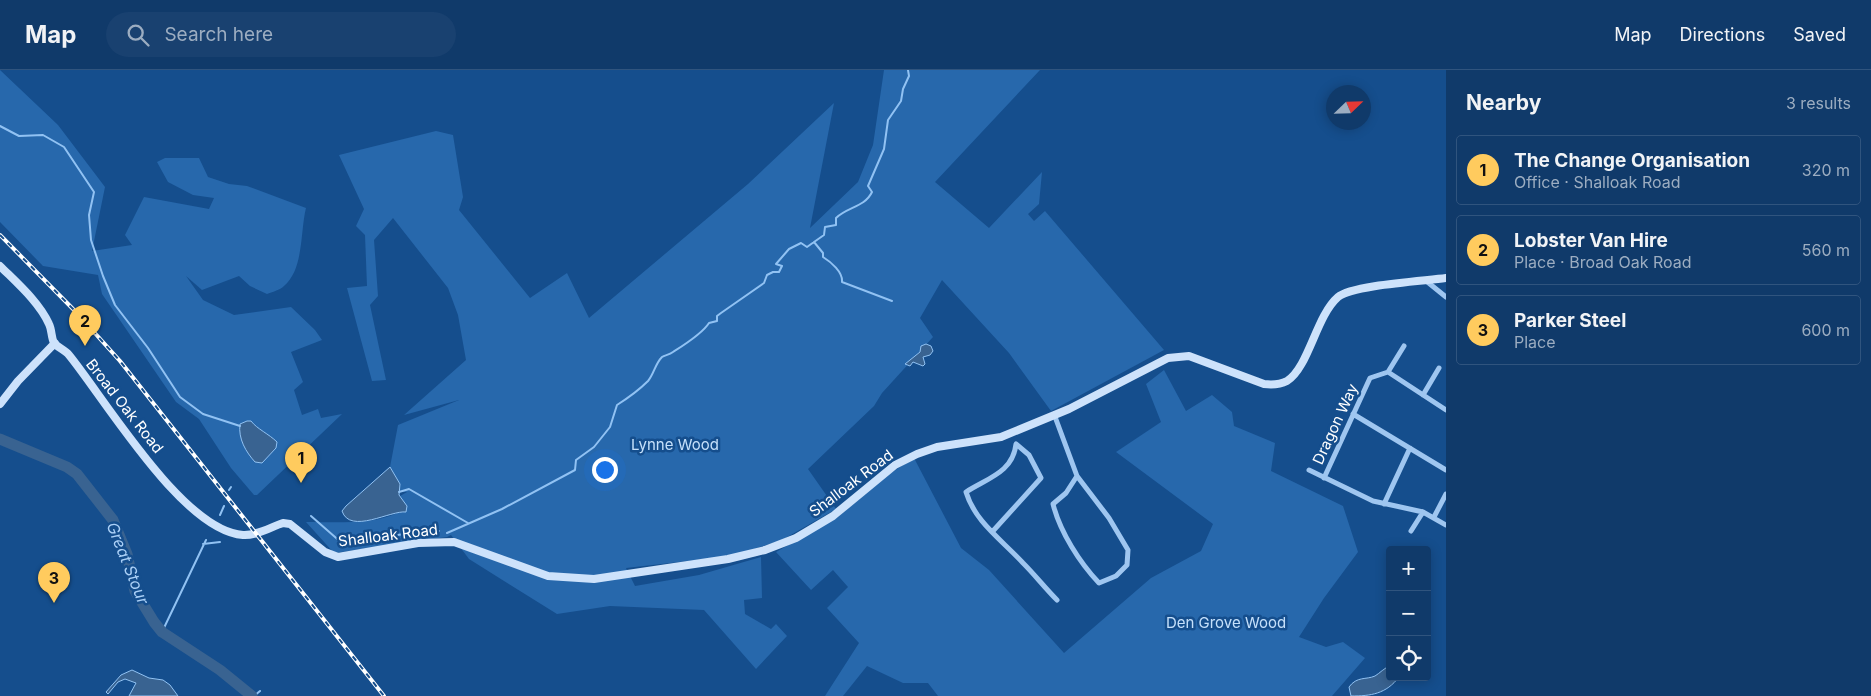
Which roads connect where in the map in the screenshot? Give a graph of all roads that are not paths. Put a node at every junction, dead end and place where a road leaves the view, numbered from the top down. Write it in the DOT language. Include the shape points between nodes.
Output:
graph roads {
  1 [pos="0,266"];
  2 [pos="1446,278"];
  3 [pos="1425,280"];
  4 [pos="1446,297"];
  5 [pos="54,343"];
  6 [pos="1404,346"];
  7 [pos="1439,368"];
  8 [pos="1388,372"];
  9 [pos="1423,395"];
  10 [pos="0,404"];
  11 [pos="1446,410"];
  12 [pos="1054,414"];
  13 [pos="1354,414"];
  14 [pos="1016,430"];
  15 [pos="1016,444"];
  16 [pos="1410,448"];
  17 [pos="1309,470"];
  18 [pos="1446,470"];
  19 [pos="1077,476"];
  20 [pos="1324,478"];
  21 [pos="1446,494"];
  22 [pos="1384,504"];
  23 [pos="1423,512"];
  24 [pos="1434,516"];
  25 [pos="1446,525"];
  26 [pos="992,531"];
  27 [pos="1411,531"];
  28 [pos="252,534"];
  29 [pos="1057,600"];
  1 -- 5 [label="street, Broad Oak Road" via="49,324"];
  2 -- 3 [label="street, Shalloak Road"];
  3 -- 4 [label="street"];
  3 -- 12 [label="street, Shalloak Road" via="1339,296 1329,308 1297,370 1287,381 1277,385 1264,384 1180,355 1157,362 1098,395"];
  5 -- 10 [label="street"];
  5 -- 28 [label="street, Broad Oak Road" via="68,353 116,420 190,506 220,528"];
  6 -- 8 [label="street"];
  7 -- 9 [label="street"];
  8 -- 9 [label="street"];
  8 -- 13 [label="street, Dragon Way" via="1370,378"];
  9 -- 11 [label="street"];
  12 -- 14 [label="street, Shalloak Road"];
  12 -- 19 [label="street"];
  13 -- 16 [label="street"];
  13 -- 20 [label="street, Dragon Way"];
  14 -- 15 [label="street"];
  14 -- 28 [label="street, Shalloak Road" via="1001,438 937,447 901,462 833,516 796,538 765,550 648,572 594,579 548,576 472,547 438,541 338,557 325,552 290,524 283,523"];
  15 -- 26 [label="street" via="1028,455 1040,478"];
  15 -- 26 [label="street" via="1015,457 1005,469 966,492 971,508"];
  16 -- 18 [label="street"];
  16 -- 22 [label="street"];
  17 -- 20 [label="street"];
  19 -- 19 [label="street" via="1066,493 1053,504 1069,540 1099,584 1116,576 1127,565 1128,550 1109,518"];
  20 -- 22 [label="street"];
  21 -- 24 [label="street"];
  22 -- 23 [label="street"];
  23 -- 24 [label="street"];
  23 -- 27 [label="street"];
  24 -- 25 [label="street"];
  26 -- 29 [label="street"];
}
